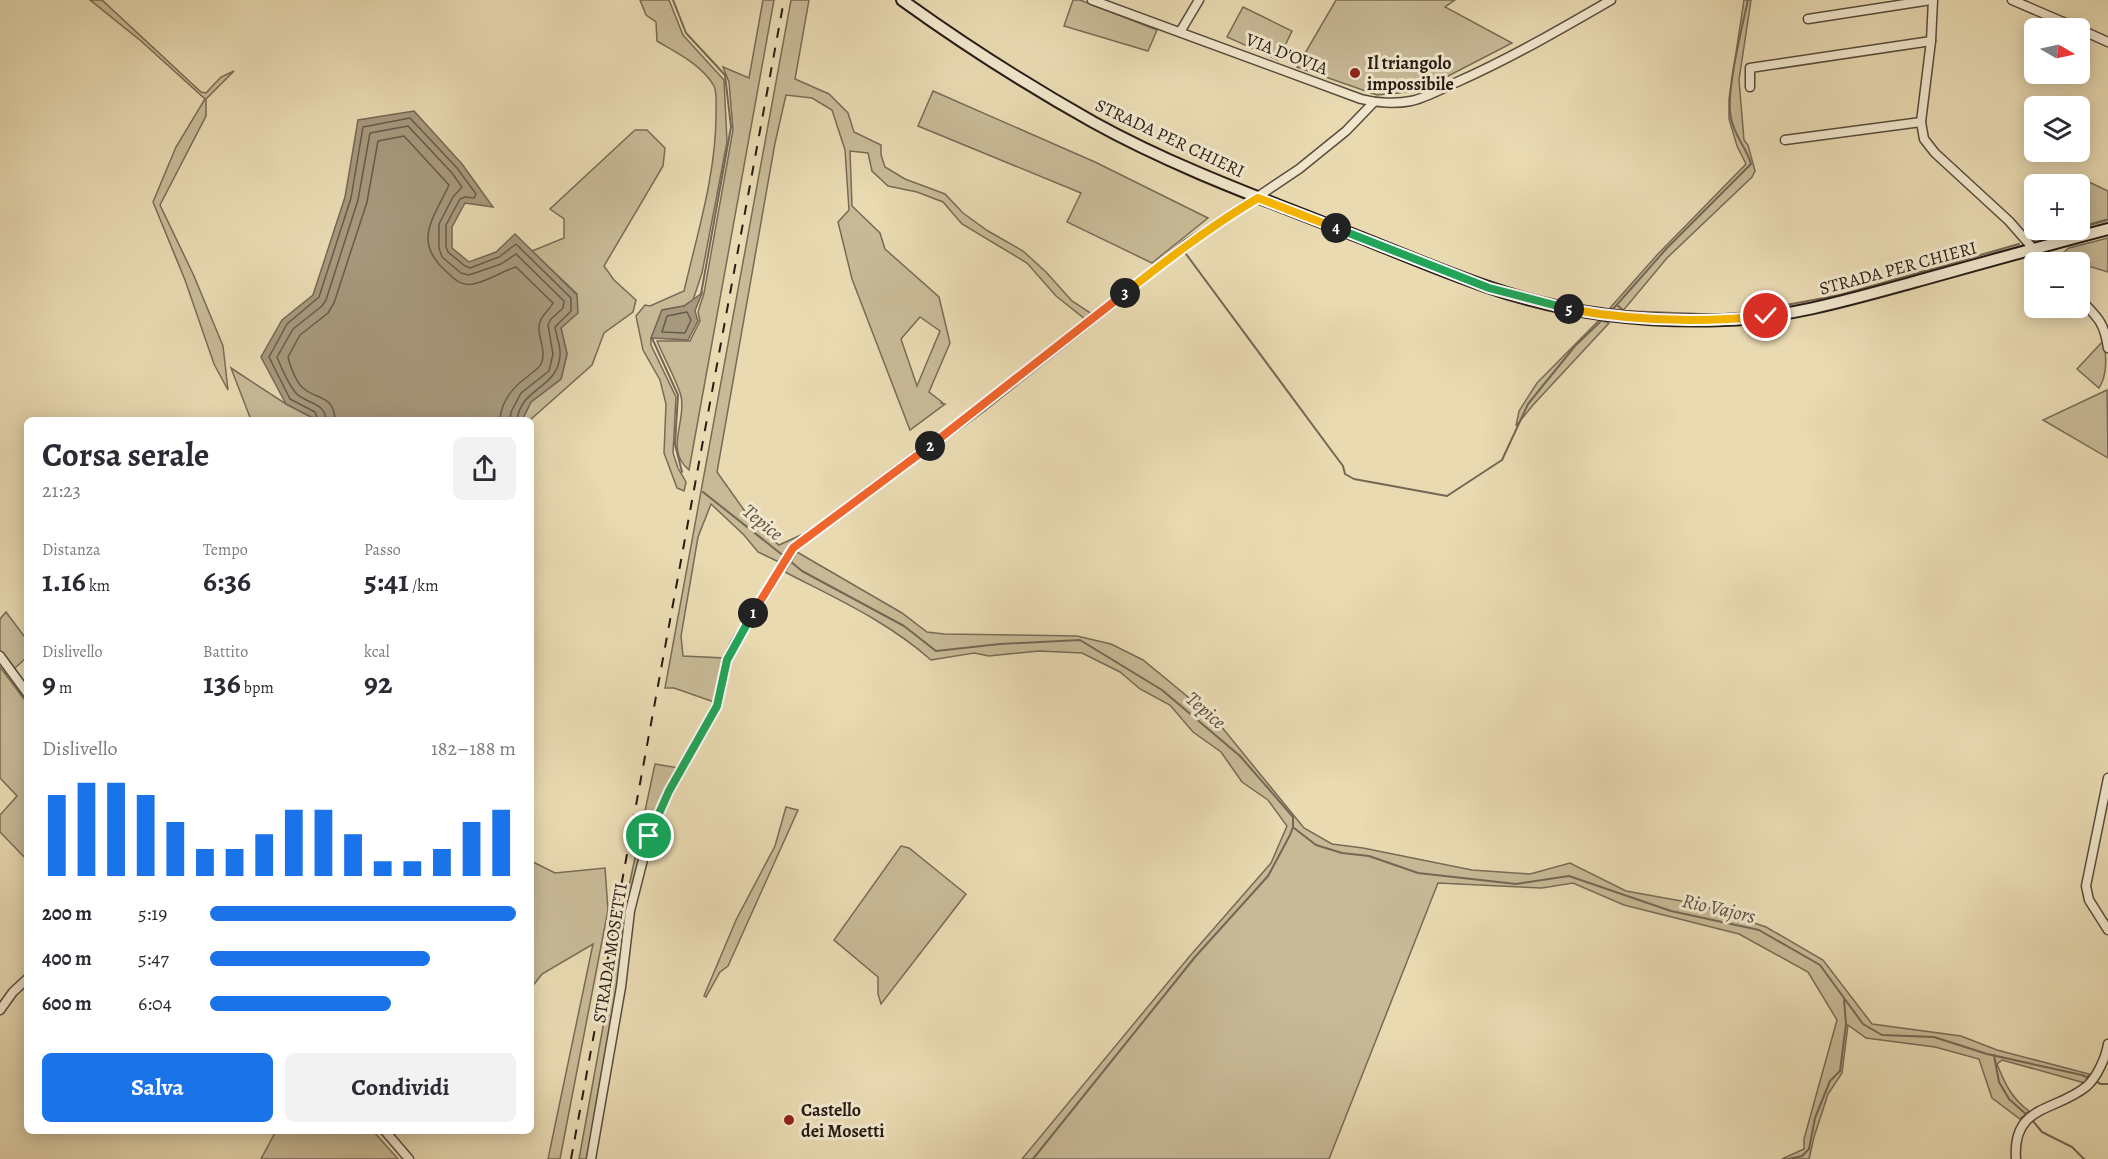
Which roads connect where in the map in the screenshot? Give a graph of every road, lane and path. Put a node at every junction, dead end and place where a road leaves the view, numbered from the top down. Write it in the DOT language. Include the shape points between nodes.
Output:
graph roads {
  1 [pos="902,0"];
  2 [pos="1092,0"];
  3 [pos="1199,0"];
  4 [pos="1611,0"];
  5 [pos="1932,0"];
  6 [pos="2012,0"];
  7 [pos="2053,18"];
  8 [pos="1808,19"];
  9 [pos="1180,32"];
  10 [pos="2090,34"];
  11 [pos="1931,41"];
  12 [pos="2108,42"];
  13 [pos="1750,87"];
  14 [pos="1374,102"];
  15 [pos="1921,122"];
  16 [pos="1785,140"];
  17 [pos="1258,198"];
  18 [pos="2108,229"];
  19 [pos="2032,249"];
  20 [pos="2035,252"];
  21 [pos="2090,310"];
  22 [pos="2108,348"];
  23 [pos="0,656"];
  24 [pos="24,689"];
  25 [pos="2108,778"];
  26 [pos="2108,930"];
  27 [pos="24,982"];
  28 [pos="0,1010"];
  29 [pos="2108,1044"];
  30 [pos="387,1134"];
  31 [pos="409,1159"];
  32 [pos="591,1159"];
  33 [pos="2016,1159"];
  1 -- 17 [label="main road, STRADA PER CHIERI" via="1094,123"];
  2 -- 9 [label="street, VIA D'OVIA"];
  3 -- 9 [label="street"];
  4 -- 14 [label="street, VIA D'OVIA" via="1544,39 1442,89 1411,101"];
  5 -- 8 [label="street"];
  5 -- 11 [label="street"];
  6 -- 7 [label="street"];
  9 -- 14 [label="street, VIA D'OVIA"];
  10 -- 12 [label="street"];
  11 -- 13 [label="street" via="1749,68"];
  11 -- 15 [label="street"];
  14 -- 17 [label="street, STRADA MOSETTI" via="1346,131"];
  15 -- 16 [label="street"];
  15 -- 19 [label="street" via="1924,139 1935,153 2009,221"];
  17 -- 19 [label="main road, STRADA PER CHIERI" via="1489,288 1550,305 1645,319 1725,320 1809,309"];
  17 -- 32 [label="street, STRADA MOSETTI" via="1187,244 983,406 793,548 736,642 727,660 717,706 669,791 649,836 630,911"];
  18 -- 19 [label="main road, STRADA PER CHIERI"];
  19 -- 20 [label="street"];
  21 -- 22 [label="street" via="2105,330"];
  23 -- 24 [label="street"];
  25 -- 26 [label="street" via="2086,886 2089,900"];
  27 -- 28 [label="street"];
  29 -- 33 [label="street" via="2090,1084 2026,1120 2017,1136"];
  30 -- 31 [label="street"];
}
